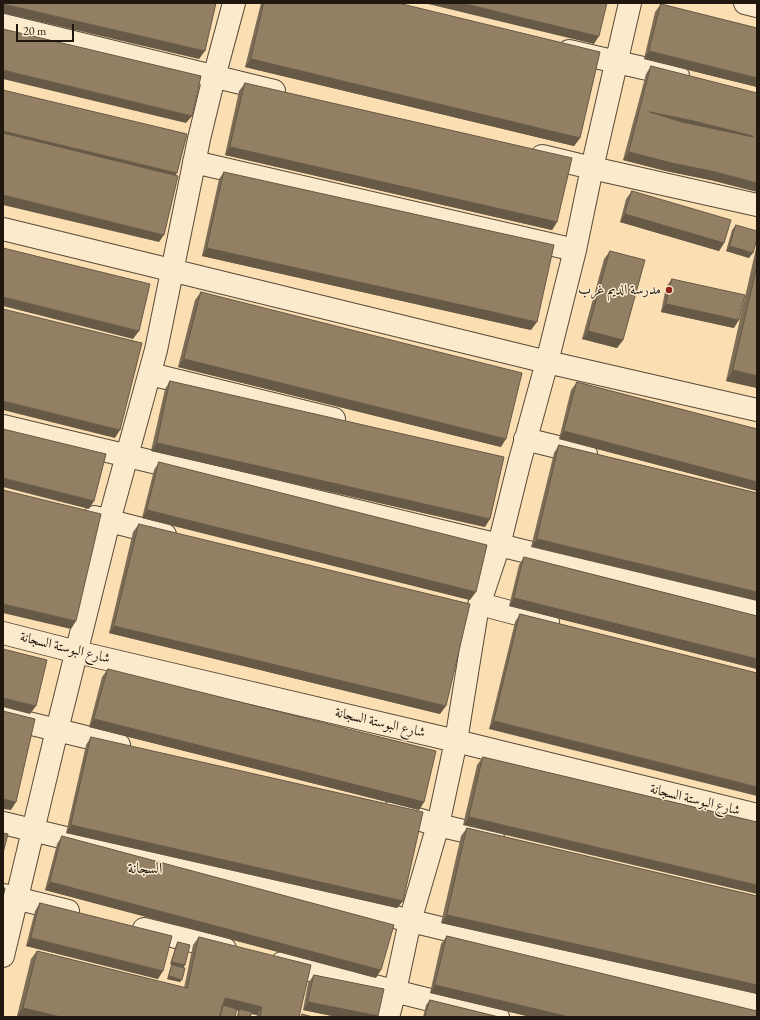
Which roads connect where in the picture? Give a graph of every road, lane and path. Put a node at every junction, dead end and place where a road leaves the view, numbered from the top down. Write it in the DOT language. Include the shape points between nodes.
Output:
graph roads {
  1 [pos="234,3"];
  2 [pos="630,3"];
  3 [pos="745,3"];
  4 [pos="757,6"];
  5 [pos="3,25"];
  6 [pos="547,46"];
  7 [pos="617,62"];
  8 [pos="214,77"];
  9 [pos="695,80"];
  10 [pos="291,95"];
  11 [pos="523,152"];
  12 [pos="194,162"];
  13 [pos="592,168"];
  14 [pos="757,205"];
  15 [pos="3,229"];
  16 [pos="575,250"];
  17 [pos="172,270"];
  18 [pos="134,345"];
  19 [pos="156,350"];
  20 [pos="547,362"];
  21 [pos="150,374"];
  22 [pos="757,410"];
  23 [pos="350,423"];
  24 [pos="3,426"];
  25 [pos="525,439"];
  26 [pos="127,455"];
  27 [pos="603,458"];
  28 [pos="79,514"];
  29 [pos="109,521"];
  30 [pos="186,540"];
  31 [pos="498,545"];
  32 [pos="454,606"];
  33 [pos="479,608"];
  34 [pos="757,608"];
  35 [pos="564,626"];
  36 [pos="3,633"];
  37 [pos="77,652"];
  38 [pos="3,717"];
  39 [pos="57,730"];
  40 [pos="456,741"];
  41 [pos="141,750"];
  42 [pos="371,806"];
  43 [pos="757,815"];
  44 [pos="3,823"];
  45 [pos="438,825"];
  46 [pos="34,830"];
  47 [pos="508,842"];
  48 [pos="10,896"];
  49 [pos="87,915"];
  50 [pos="410,921"];
  51 [pos="125,925"];
  52 [pos="241,953"];
  53 [pos="3,956"];
  54 [pos="264,959"];
  55 [pos="395,992"];
  56 [pos="757,1004"];
  57 [pos="388,1017"];
  58 [pos="498,1017"];
  1 -- 8 [label="street"];
  2 -- 7 [label="street"];
  3 -- 4 [label="street"];
  5 -- 8 [label="street"];
  6 -- 7 [label="street"];
  7 -- 9 [label="street"];
  7 -- 13 [label="street"];
  8 -- 10 [label="street"];
  8 -- 12 [label="street" via="191,138"];
  11 -- 13 [label="street"];
  12 -- 16 [label="street"];
  12 -- 17 [label="street"];
  13 -- 14 [label="street"];
  13 -- 16 [label="street"];
  15 -- 17 [label="street"];
  16 -- 20 [label="street"];
  17 -- 19 [label="street"];
  17 -- 20 [label="street"];
  18 -- 19 [label="street"];
  19 -- 21 [label="street"];
  20 -- 22 [label="street"];
  20 -- 25 [label="street"];
  21 -- 23 [label="street"];
  21 -- 26 [label="street"];
  24 -- 26 [label="street"];
  25 -- 27 [label="street"];
  25 -- 31 [label="street" via="511,462"];
  26 -- 29 [label="street"];
  26 -- 31 [label="street"];
  28 -- 29 [label="street"];
  29 -- 30 [label="street"];
  29 -- 37 [label="street"];
  31 -- 33 [label="street"];
  31 -- 34 [label="street"];
  32 -- 33 [label="street"];
  33 -- 35 [label="street"];
  33 -- 40 [label="street"];
  36 -- 37 [label="street, شارع البوستة السجانة"];
  37 -- 39 [label="street"];
  37 -- 40 [label="street, شارع البوستة السجانة"];
  38 -- 39 [label="street"];
  39 -- 41 [label="street"];
  39 -- 46 [label="street"];
  40 -- 43 [label="street, شارع البوستة السجانة"];
  40 -- 45 [label="street"];
  42 -- 45 [label="street"];
  44 -- 46 [label="street"];
  45 -- 47 [label="street"];
  45 -- 50 [label="street"];
  46 -- 48 [label="street"];
  46 -- 50 [label="street"];
  48 -- 49 [label="street"];
  48 -- 53 [label="street"];
  50 -- 55 [label="street"];
  50 -- 56 [label="street"];
  51 -- 52 [label="street"];
  54 -- 55 [label="street"];
  55 -- 57 [label="street"];
  55 -- 58 [label="street"];
}
